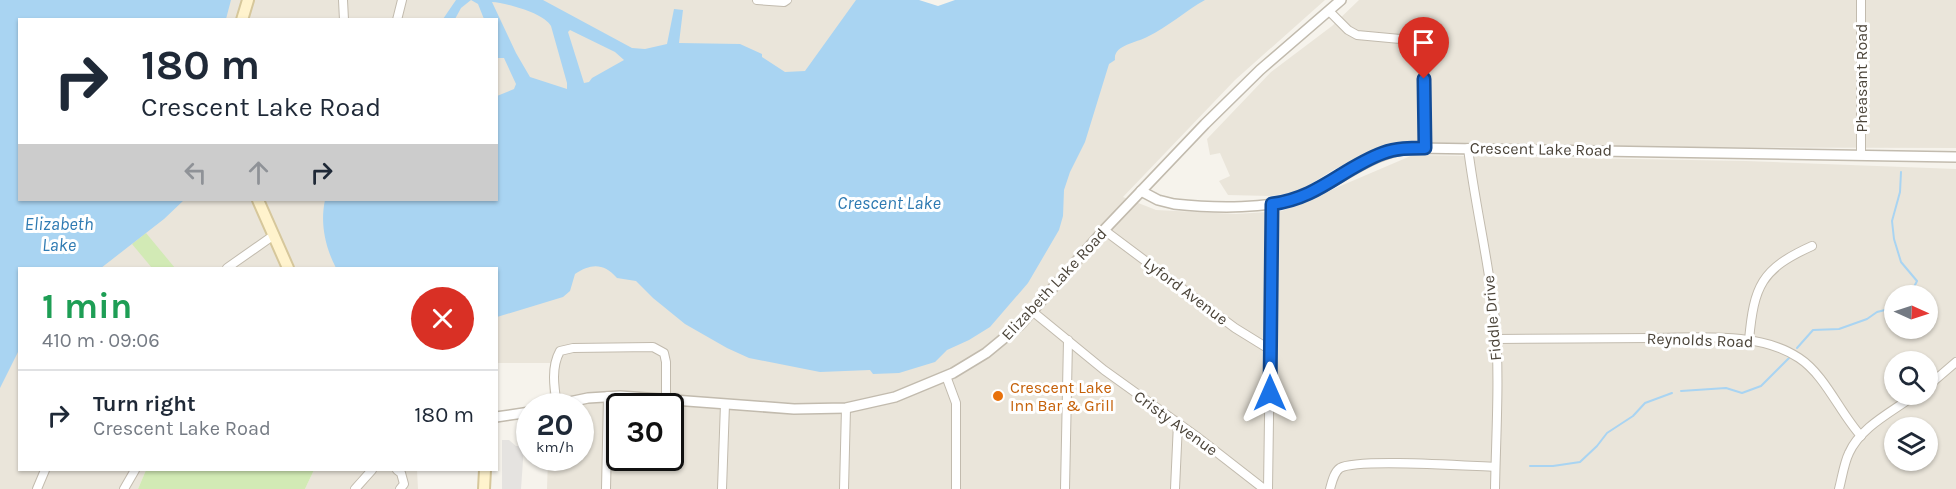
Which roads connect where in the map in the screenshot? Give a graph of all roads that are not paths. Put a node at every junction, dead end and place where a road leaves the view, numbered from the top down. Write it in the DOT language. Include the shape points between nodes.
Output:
graph roads {
  1 [pos="248,0"];
  2 [pos="343,0"];
  3 [pos="402,0"];
  4 [pos="757,0"];
  5 [pos="788,0"];
  6 [pos="1341,0"];
  7 [pos="1861,0"];
  8 [pos="1329,11"];
  9 [pos="243,18"];
  10 [pos="344,18"];
  11 [pos="398,18"];
  12 [pos="1425,148"];
  13 [pos="1468,148"];
  14 [pos="1861,155"];
  15 [pos="1956,157"];
  16 [pos="1141,191"];
  17 [pos="258,201"];
  18 [pos="1272,204"];
  19 [pos="1104,230"];
  20 [pos="274,235"];
  21 [pos="1812,246"];
  22 [pos="228,267"];
  23 [pos="288,267"];
  24 [pos="1032,311"];
  25 [pos="1496,339"];
  26 [pos="1068,340"];
  27 [pos="1749,340"];
  28 [pos="1269,349"];
  29 [pos="1956,362"];
  30 [pos="946,376"];
  31 [pos="1938,377"];
  32 [pos="554,393"];
  33 [pos="666,393"];
  34 [pos="684,401"];
  35 [pos="725,404"];
  36 [pos="1900,405"];
  37 [pos="846,408"];
  38 [pos="516,414"];
  39 [pos="498,417"];
  40 [pos="1178,423"];
  41 [pos="1861,436"];
  42 [pos="1495,467"];
  43 [pos="45,471"];
  44 [pos="134,471"];
  45 [pos="371,471"];
  46 [pos="398,471"];
  47 [pos="485,471"];
  48 [pos="606,471"];
  49 [pos="37,489"];
  50 [pos="124,489"];
  51 [pos="355,489"];
  52 [pos="400,489"];
  53 [pos="484,489"];
  54 [pos="606,489"];
  55 [pos="722,489"];
  56 [pos="844,489"];
  57 [pos="956,489"];
  58 [pos="1065,489"];
  59 [pos="1175,489"];
  60 [pos="1266,489"];
  61 [pos="1330,489"];
  62 [pos="1495,489"];
  63 [pos="1839,489"];
  1 -- 9 [label="main road"];
  2 -- 10 [label="street"];
  3 -- 11 [label="street"];
  4 -- 5 [label="street"];
  6 -- 8 [label="street, Elizabeth Lake Road"];
  7 -- 14 [label="street, Pheasant Road"];
  8 -- 12 [label="street" via="1352,33 1411,40 1424,50"];
  8 -- 16 [label="street, Elizabeth Lake Road" via="1246,84"];
  12 -- 13 [label="street, Crescent Lake Road"];
  12 -- 18 [label="street, Crescent Lake Road" via="1381,154 1311,193"];
  13 -- 14 [label="street, Crescent Lake Road"];
  13 -- 25 [label="street, Fiddle Drive"];
  14 -- 15 [label="street, Crescent Lake Road"];
  16 -- 18 [label="street, Crescent Lake Road" via="1174,204"];
  16 -- 19 [label="street, Elizabeth Lake Road"];
  17 -- 20 [label="main road"];
  18 -- 28 [label="street"];
  19 -- 24 [label="street, Elizabeth Lake Road"];
  19 -- 28 [label="street, Lyford Avenue"];
  20 -- 22 [label="street"];
  20 -- 23 [label="main road"];
  21 -- 27 [label="street" via="1782,261 1760,284"];
  24 -- 26 [label="street, Cristy Avenue"];
  24 -- 30 [label="street, Elizabeth Lake Road" via="994,347"];
  25 -- 27 [label="street, Reynolds Road"];
  25 -- 42 [label="street, Fiddle Drive"];
  26 -- 40 [label="street, Cristy Avenue"];
  26 -- 58 [label="street"];
  27 -- 41 [label="street, Reynolds Road" via="1771,344 1801,359"];
  28 -- 60 [label="street"];
  29 -- 31 [label="street"];
  30 -- 37 [label="street, Elizabeth Lake Road" via="895,397"];
  30 -- 57 [label="street" via="956,403"];
  32 -- 33 [label="street" via="560,351 653,347 664,353"];
  34 -- 35 [label="street, Elizabeth Lake Road"];
  35 -- 37 [label="street, Elizabeth Lake Road" via="812,410"];
  35 -- 55 [label="street"];
  36 -- 41 [label="street"];
  37 -- 56 [label="street"];
  38 -- 39 [label="street"];
  40 -- 59 [label="street"];
  40 -- 60 [label="street, Cristy Avenue"];
  41 -- 63 [label="street" via="1849,452"];
  42 -- 61 [label="street" via="1351,465 1339,469"];
  42 -- 62 [label="street, Fiddle Drive"];
  43 -- 49 [label="street"];
  44 -- 50 [label="street"];
  45 -- 51 [label="street"];
  46 -- 52 [label="street" via="404,484"];
  47 -- 53 [label="main road"];
  48 -- 54 [label="street"];
}
